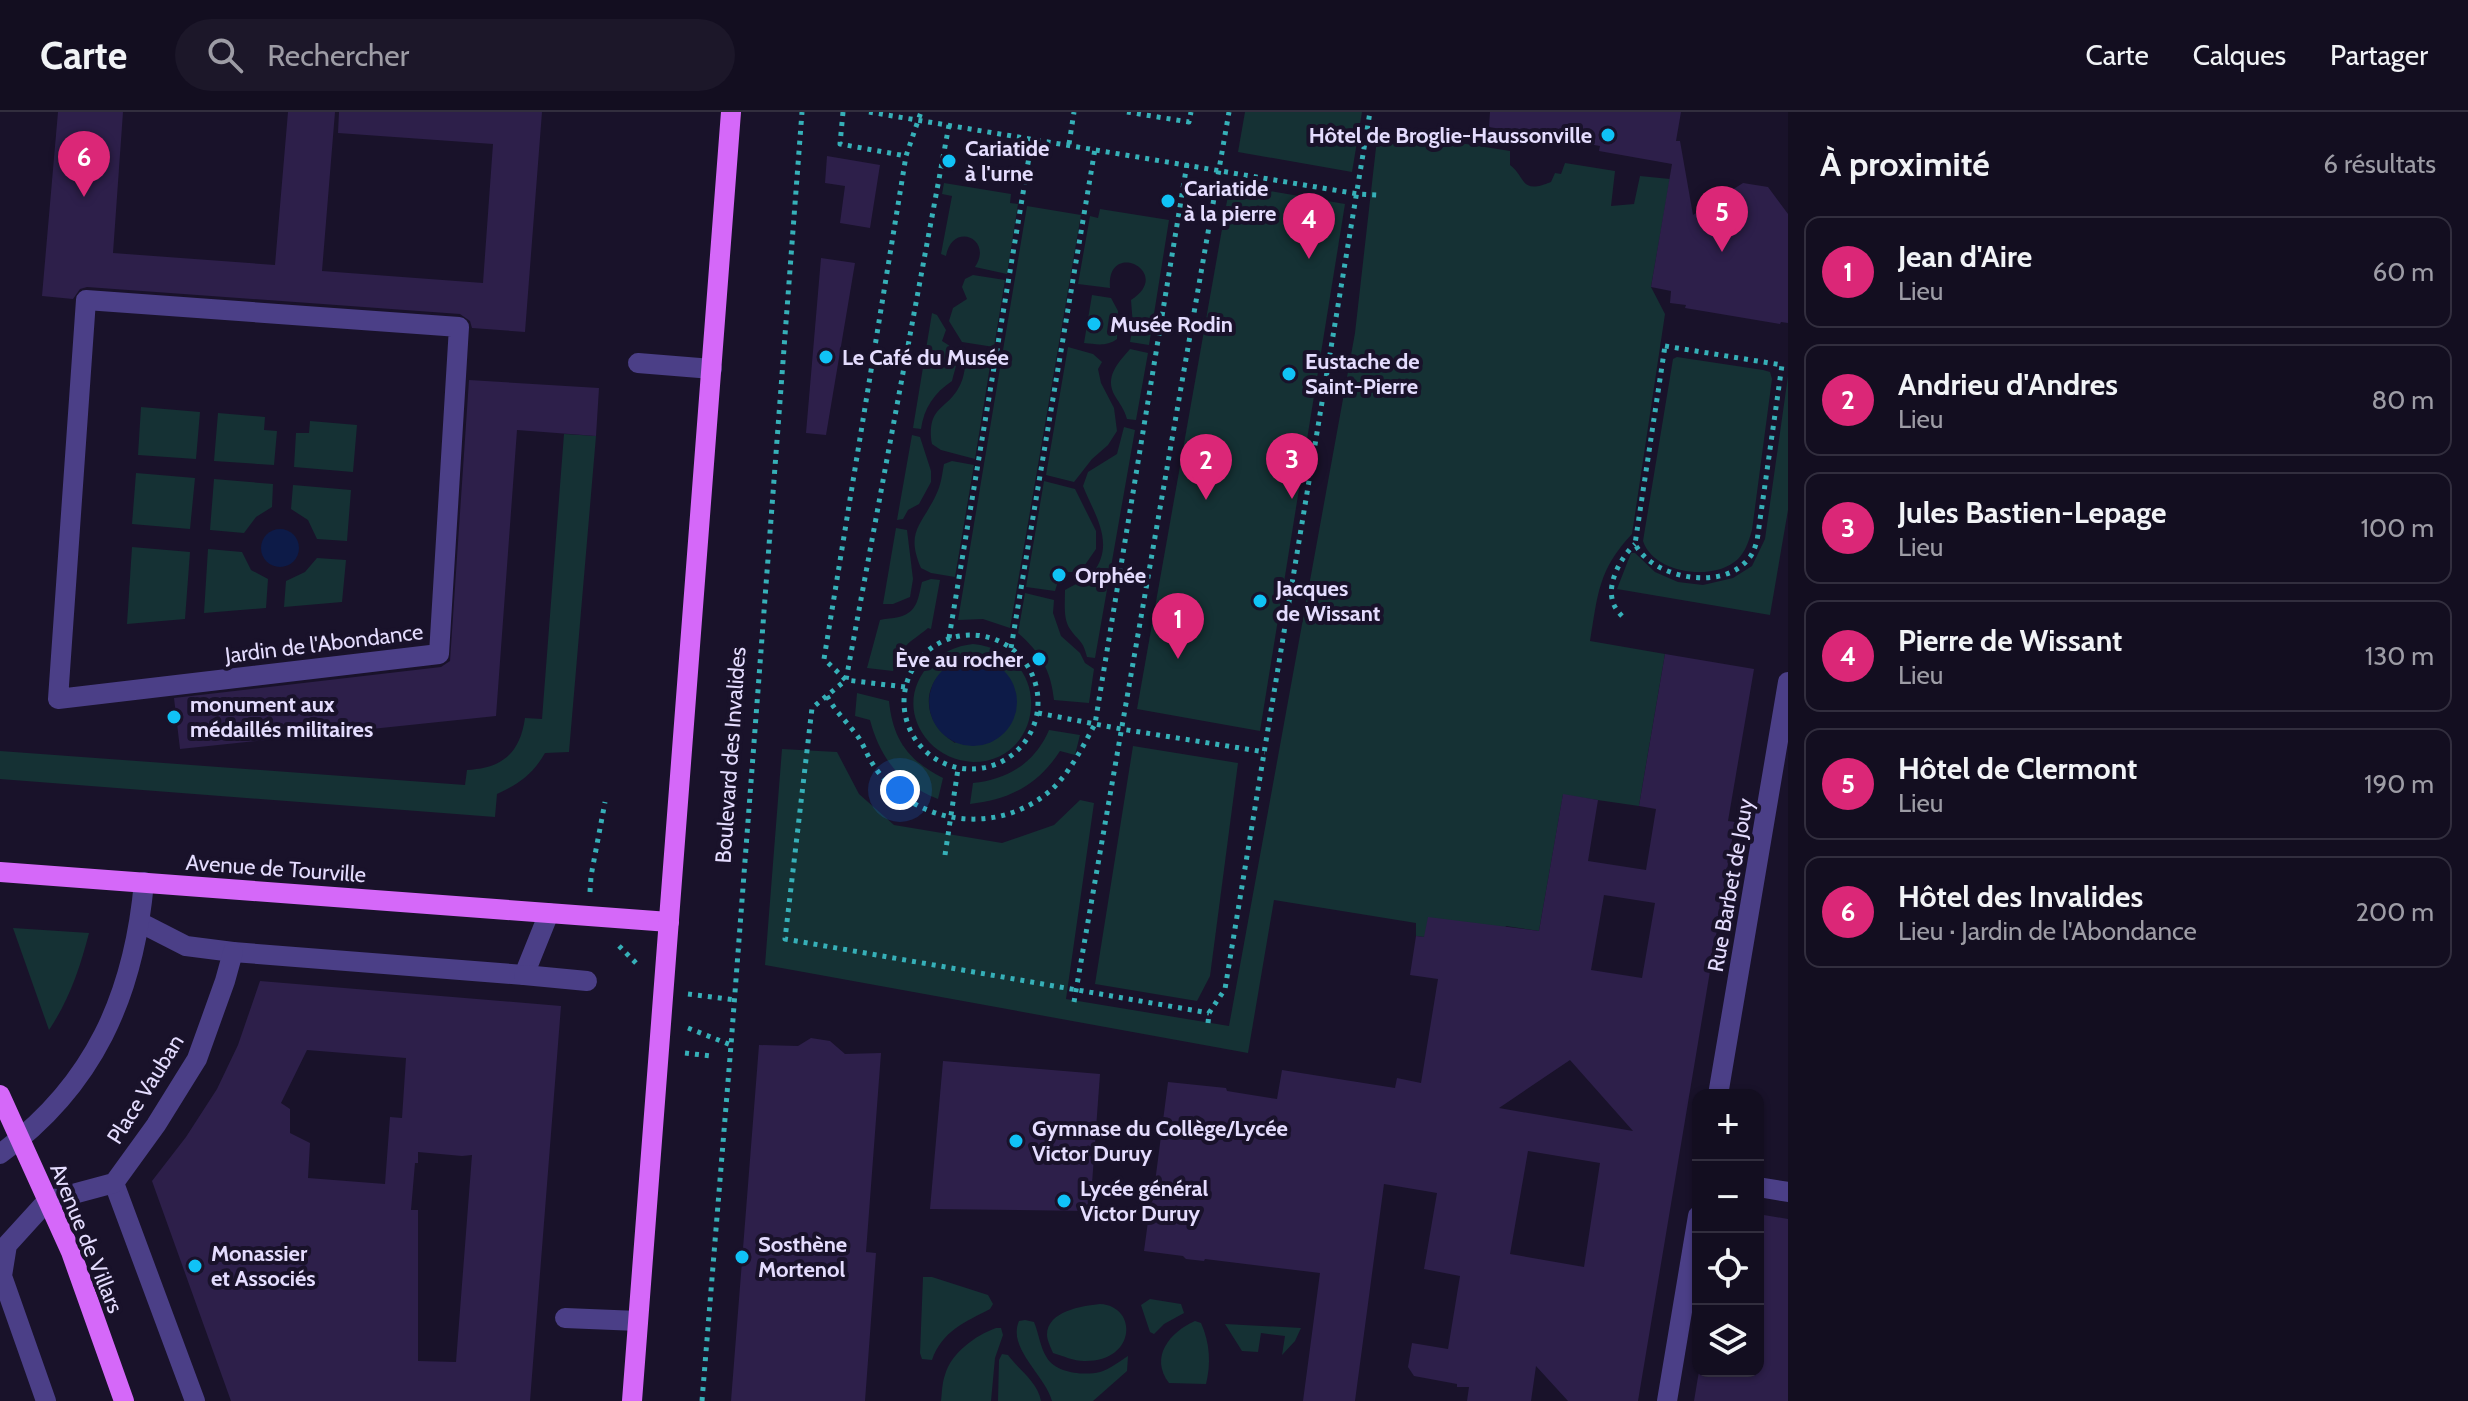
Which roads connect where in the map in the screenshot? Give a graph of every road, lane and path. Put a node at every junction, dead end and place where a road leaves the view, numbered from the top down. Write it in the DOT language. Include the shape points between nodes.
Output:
graph roads {
  1 [pos="731,112"];
  2 [pos="802,112"];
  3 [pos="843,112"];
  4 [pos="869,112"];
  5 [pos="921,112"];
  6 [pos="1074,112"];
  7 [pos="1127,112"];
  8 [pos="1191,112"];
  9 [pos="1229,112"];
  10 [pos="1370,112"];
  11 [pos="919,120"];
  12 [pos="949,125"];
  13 [pos="1032,139"];
  14 [pos="1069,144"];
  15 [pos="1095,149"];
  16 [pos="906,156"];
  17 [pos="1187,164"];
  18 [pos="1219,169"];
  19 [pos="1358,194"];
  20 [pos="1378,195"];
  21 [pos="86,300"];
  22 [pos="638,363"];
  23 [pos="712,369"];
  24 [pos="1635,544"];
  25 [pos="1622,616"];
  26 [pos="949,638"];
  27 [pos="1011,648"];
  28 [pos="846,680"];
  29 [pos="1788,682"];
  30 [pos="905,687"];
  31 [pos="827,696"];
  32 [pos="1038,713"];
  33 [pos="1095,724"];
  34 [pos="1121,729"];
  35 [pos="1265,752"];
  36 [pos="958,769"];
  37 [pos="605,802"];
  38 [pos="952,818"];
  39 [pos="945,855"];
  40 [pos="0,872"];
  41 [pos="144,882"];
  42 [pos="591,884"];
  43 [pos="549,913"];
  44 [pos="669,922"];
  45 [pos="141,923"];
  46 [pos="233,952"];
  47 [pos="524,975"];
  48 [pos="587,981"];
  49 [pos="1076,989"];
  50 [pos="1074,1002"];
  51 [pos="1209,1013"];
  52 [pos="661,1017"];
  53 [pos="1208,1023"];
  54 [pos="731,1045"];
  55 [pos="685,1053"];
  56 [pos="711,1056"];
  57 [pos="1719,1089"];
  58 [pos="0,1095"];
  59 [pos="20,1139"];
  60 [pos="0,1154"];
  61 [pos="114,1183"];
  62 [pos="1764,1188"];
  63 [pos="1788,1192"];
  64 [pos="47,1201"];
  65 [pos="1695,1233"];
  66 [pos="565,1318"];
  67 [pos="638,1321"];
  68 [pos="46,1401"];
  69 [pos="124,1401"];
  70 [pos="195,1401"];
  71 [pos="632,1401"];
  72 [pos="702,1401"];
  73 [pos="1667,1401"];
  1 -- 23 [label="main road"];
  2 -- 54 [label="path, Boulevard des Invalides"];
  3 -- 16 [label="path" via="840,144"];
  4 -- 11 [label="path"];
  5 -- 11 [label="path"];
  6 -- 14 [label="path"];
  7 -- 8 [label="path" via="1189,122"];
  9 -- 18 [label="path"];
  10 -- 19 [label="path"];
  11 -- 12 [label="path"];
  11 -- 16 [label="path"];
  12 -- 13 [label="path"];
  12 -- 28 [label="path"];
  13 -- 14 [label="path"];
  13 -- 26 [label="path"];
  14 -- 15 [label="path"];
  15 -- 17 [label="path"];
  15 -- 27 [label="path"];
  16 -- 28 [label="path" via="824,659"];
  17 -- 18 [label="path"];
  17 -- 33 [label="path"];
  18 -- 19 [label="path"];
  18 -- 34 [label="path"];
  19 -- 20 [label="path"];
  19 -- 35 [label="path"];
  21 -- 21 [label="street, Jardin de l'Abondance" via="58,699 439,654 459,327"];
  22 -- 23 [label="street"];
  23 -- 44 [label="main road"];
  24 -- 24 [label="path" via="1665,346 1782,365 1757,541 1749,559 1716,578 1695,577 1652,564"];
  24 -- 25 [label="path" via="1616,571 1613,604"];
  26 -- 27 [label="path" via="975,634"];
  26 -- 30 [label="path" via="929,649"];
  27 -- 32 [label="path" via="1034,676"];
  28 -- 30 [label="path"];
  28 -- 31 [label="path"];
  29 -- 57 [label="street, Rue Barbet de Jouy"];
  30 -- 36 [label="path" via="903,709 920,748 937,762"];
  31 -- 38 [label="path" via="902,797"];
  31 -- 49 [label="path" via="812,708 785,939"];
  32 -- 33 [label="path"];
  32 -- 36 [label="path" via="1019,751 980,770"];
  33 -- 34 [label="path"];
  33 -- 38 [label="path" via="1052,789 1030,804 978,820"];
  34 -- 35 [label="path"];
  34 -- 49 [label="path"];
  35 -- 51 [label="path" via="1225,989"];
  36 -- 38 [label="path"];
  37 -- 42 [label="path"];
  38 -- 39 [label="path"];
  40 -- 41 [label="main road, Avenue de Tourville"];
  41 -- 43 [label="main road, Avenue de Tourville"];
  41 -- 45 [label="street"];
  43 -- 44 [label="main road, Avenue de Tourville"];
  43 -- 47 [label="street"];
  44 -- 52 [label="main road"];
  45 -- 46 [label="street" via="186,946"];
  45 -- 59 [label="street" via="116,1011 94,1054 64,1095"];
  46 -- 47 [label="street"];
  46 -- 61 [label="street, Place Vauban" via="197,1059"];
  47 -- 48 [label="street"];
  49 -- 50 [label="path"];
  49 -- 51 [label="path"];
  51 -- 53 [label="path"];
  52 -- 54 [label="path"];
  52 -- 67 [label="main road"];
  54 -- 72 [label="path, Boulevard des Invalides"];
  55 -- 56 [label="path"];
  58 -- 59 [label="main road, Avenue de Villars"];
  59 -- 60 [label="street"];
  59 -- 64 [label="main road, Avenue de Villars"];
  61 -- 64 [label="street"];
  61 -- 70 [label="street"];
  62 -- 63 [label="street"];
  64 -- 68 [label="street" via="7,1245 2,1276"];
  64 -- 69 [label="main road, Avenue de Villars" via="71,1252"];
  65 -- 73 [label="street"];
  66 -- 67 [label="street"];
  67 -- 71 [label="main road"];
}
